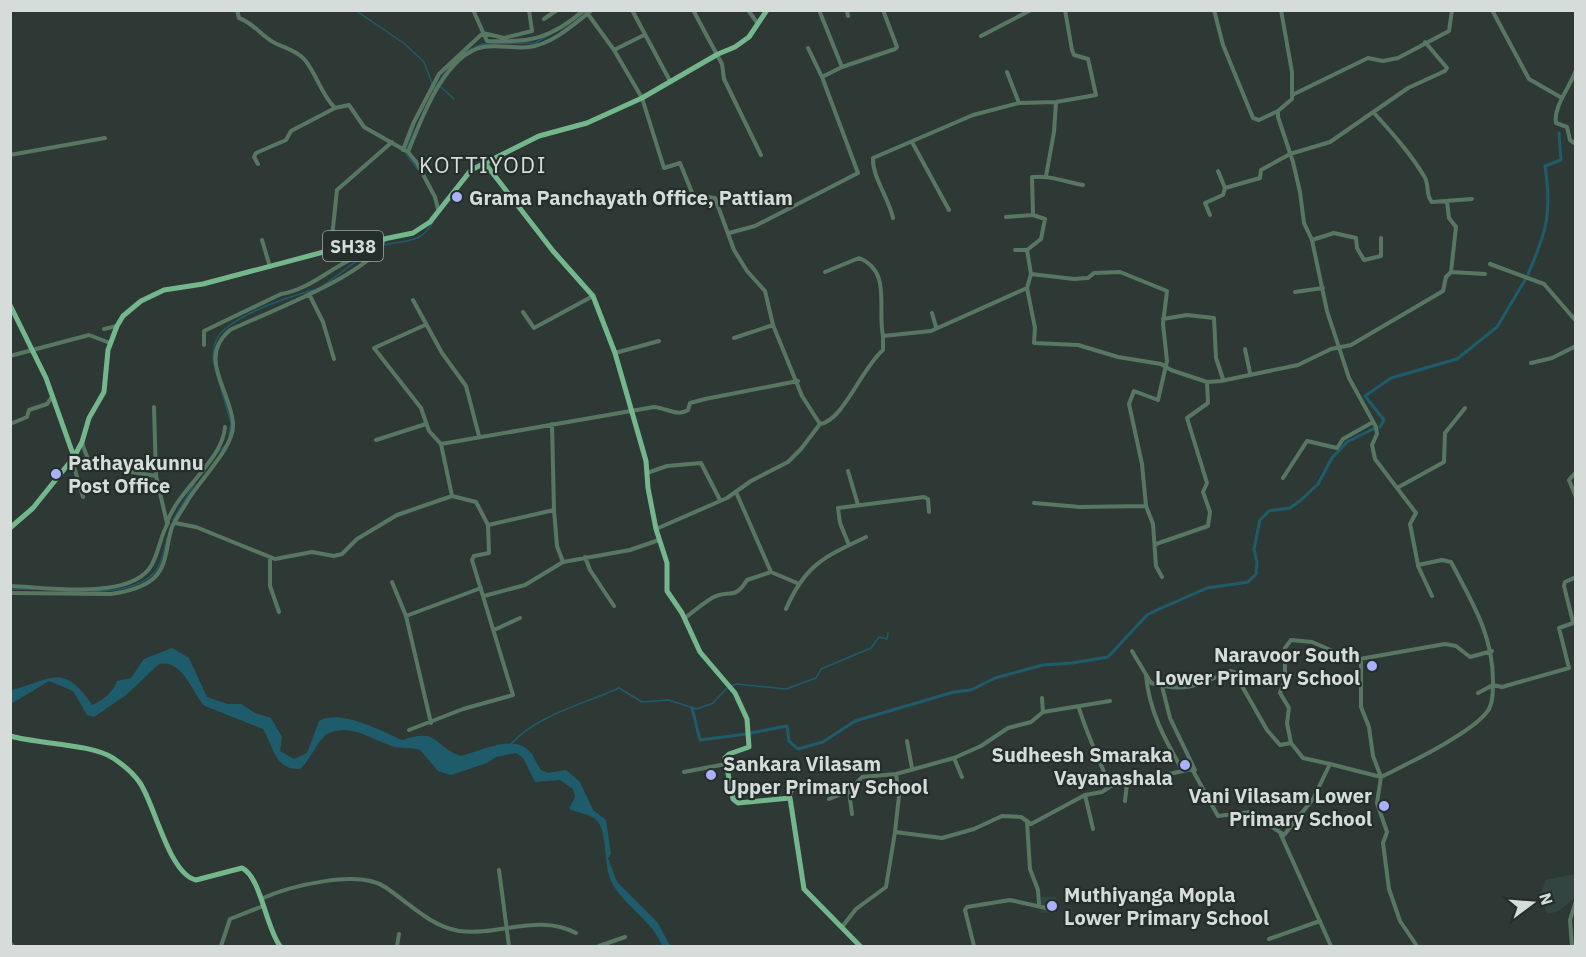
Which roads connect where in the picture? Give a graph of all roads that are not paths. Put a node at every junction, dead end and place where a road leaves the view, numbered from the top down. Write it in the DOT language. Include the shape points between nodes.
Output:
graph roads {
  1 [pos="237,10"];
  2 [pos="473,10"];
  3 [pos="529,10"];
  4 [pos="557,10"];
  5 [pos="632,10"];
  6 [pos="693,10"];
  7 [pos="748,10"];
  8 [pos="767,10"];
  9 [pos="819,10"];
  10 [pos="847,10"];
  11 [pos="883,10"];
  12 [pos="1031,10"];
  13 [pos="1065,10"];
  14 [pos="1214,10"];
  15 [pos="1281,10"];
  16 [pos="1452,10"];
  17 [pos="1491,10"];
  18 [pos="587,11"];
  19 [pos="848,16"];
  20 [pos="544,19"];
  21 [pos="758,24"];
  22 [pos="483,33"];
  23 [pos="645,35"];
  24 [pos="981,36"];
  25 [pos="1425,42"];
  26 [pos="808,48"];
  27 [pos="614,50"];
  28 [pos="718,54"];
  29 [pos="842,67"];
  30 [pos="1575,70"];
  31 [pos="1006,72"];
  32 [pos="822,77"];
  33 [pos="670,81"];
  34 [pos="1292,95"];
  35 [pos="642,98"];
  36 [pos="1562,98"];
  37 [pos="1019,102"];
  38 [pos="1056,102"];
  39 [pos="335,108"];
  40 [pos="1278,111"];
  41 [pos="1375,114"];
  42 [pos="105,138"];
  43 [pos="392,142"];
  44 [pos="912,142"];
  45 [pos="1575,144"];
  46 [pos="406,151"];
  47 [pos="1290,154"];
  48 [pos="10,155"];
  49 [pos="761,155"];
  50 [pos="484,162"];
  51 [pos="258,164"];
  52 [pos="1218,171"];
  53 [pos="1046,176"];
  54 [pos="1083,185"];
  55 [pos="1225,188"];
  56 [pos="1472,199"];
  57 [pos="1447,202"];
  58 [pos="438,209"];
  59 [pos="949,210"];
  60 [pos="1210,215"];
  61 [pos="1033,216"];
  62 [pos="1005,217"];
  63 [pos="893,218"];
  64 [pos="729,233"];
  65 [pos="1381,238"];
  66 [pos="262,240"];
  67 [pos="384,240"];
  68 [pos="1312,240"];
  69 [pos="356,245"];
  70 [pos="335,249"];
  71 [pos="1015,250"];
  72 [pos="1027,250"];
  73 [pos="1490,264"];
  74 [pos="270,267"];
  75 [pos="825,272"];
  76 [pos="1451,272"];
  77 [pos="1031,274"];
  78 [pos="1485,274"];
  79 [pos="1027,288"];
  80 [pos="1323,288"];
  81 [pos="1295,292"];
  82 [pos="309,294"];
  83 [pos="593,296"];
  84 [pos="413,300"];
  85 [pos="10,305"];
  86 [pos="523,312"];
  87 [pos="932,313"];
  88 [pos="1164,319"];
  89 [pos="1575,321"];
  90 [pos="425,325"];
  91 [pos="773,325"];
  92 [pos="117,326"];
  93 [pos="936,327"];
  94 [pos="104,329"];
  95 [pos="883,336"];
  96 [pos="734,338"];
  97 [pos="659,341"];
  98 [pos="110,343"];
  99 [pos="204,345"];
  100 [pos="1340,346"];
  101 [pos="1575,346"];
  102 [pos="1245,349"];
  103 [pos="33,352"];
  104 [pos="615,353"];
  105 [pos="10,356"];
  106 [pos="334,359"];
  107 [pos="1531,363"];
  108 [pos="1166,367"];
  109 [pos="1250,373"];
  110 [pos="1223,379"];
  111 [pos="798,381"];
  112 [pos="1207,382"];
  113 [pos="53,397"];
  114 [pos="154,407"];
  115 [pos="1465,408"];
  116 [pos="633,411"];
  117 [pos="1373,422"];
  118 [pos="10,423"];
  119 [pos="426,424"];
  120 [pos="552,424"];
  121 [pos="820,424"];
  122 [pos="225,428"];
  123 [pos="479,436"];
  124 [pos="376,440"];
  125 [pos="82,442"];
  126 [pos="441,444"];
  127 [pos="73,458"];
  128 [pos="848,471"];
  129 [pos="1575,472"];
  130 [pos="646,473"];
  131 [pos="156,476"];
  132 [pos="1283,478"];
  133 [pos="1397,488"];
  134 [pos="736,492"];
  135 [pos="452,496"];
  136 [pos="83,497"];
  137 [pos="1575,497"];
  138 [pos="720,500"];
  139 [pos="1034,503"];
  140 [pos="858,505"];
  141 [pos="1146,506"];
  142 [pos="554,510"];
  143 [pos="929,512"];
  144 [pos="167,523"];
  145 [pos="174,524"];
  146 [pos="488,525"];
  147 [pos="10,528"];
  148 [pos="656,529"];
  149 [pos="866,537"];
  150 [pos="660,540"];
  151 [pos="1156,544"];
  152 [pos="849,545"];
  153 [pos="270,557"];
  154 [pos="585,557"];
  155 [pos="563,562"];
  156 [pos="1418,565"];
  157 [pos="771,572"];
  158 [pos="1162,577"];
  159 [pos="1575,577"];
  160 [pos="392,582"];
  161 [pos="797,584"];
  162 [pos="10,586"];
  163 [pos="481,588"];
  164 [pos="10,593"];
  165 [pos="484,596"];
  166 [pos="1432,596"];
  167 [pos="614,606"];
  168 [pos="786,609"];
  169 [pos="279,612"];
  170 [pos="406,616"];
  171 [pos="520,618"];
  172 [pos="685,618"];
  173 [pos="1574,622"];
  174 [pos="494,630"];
  175 [pos="1132,651"];
  176 [pos="1492,651"];
  177 [pos="1360,659"];
  178 [pos="1146,674"];
  179 [pos="1493,685"];
  180 [pos="1162,686"];
  181 [pos="1478,693"];
  182 [pos="1042,698"];
  183 [pos="1110,701"];
  184 [pos="1079,708"];
  185 [pos="1044,712"];
  186 [pos="431,723"];
  187 [pos="409,730"];
  188 [pos="10,736"];
  189 [pos="907,741"];
  190 [pos="1291,743"];
  191 [pos="954,758"];
  192 [pos="726,764"];
  193 [pos="1330,764"];
  194 [pos="912,768"];
  195 [pos="1195,770"];
  196 [pos="1183,771"];
  197 [pos="684,772"];
  198 [pos="896,774"];
  199 [pos="962,777"];
  200 [pos="1381,777"];
  201 [pos="1123,778"];
  202 [pos="796,782"];
  203 [pos="1109,785"];
  204 [pos="849,791"];
  205 [pos="1086,795"];
  206 [pos="789,797"];
  207 [pos="829,799"];
  208 [pos="1125,801"];
  209 [pos="852,814"];
  210 [pos="1027,822"];
  211 [pos="1093,829"];
  212 [pos="895,832"];
  213 [pos="1281,835"];
  214 [pos="499,870"];
  215 [pos="261,899"];
  216 [pos="1575,901"];
  217 [pos="1039,904"];
  218 [pos="262,906"];
  219 [pos="1046,908"];
  220 [pos="1320,921"];
  221 [pos="842,927"];
  222 [pos="508,929"];
  223 [pos="576,933"];
  224 [pos="399,934"];
  225 [pos="625,938"];
  226 [pos="1269,939"];
  227 [pos="10,943"];
  228 [pos="13,946"];
  229 [pos="221,946"];
  230 [pos="280,946"];
  231 [pos="397,946"];
  232 [pos="509,946"];
  233 [pos="599,946"];
  234 [pos="860,946"];
  235 [pos="974,946"];
  236 [pos="1331,946"];
  237 [pos="1417,946"];
  238 [pos="1572,946"];
  1 -- 39 [label="street" via="239,18 297,52"];
  2 -- 22 [label="street"];
  3 -- 22 [label="street" via="532,31 504,38"];
  4 -- 20 [label="street"];
  5 -- 23 [label="street"];
  6 -- 28 [label="street"];
  7 -- 21 [label="street"];
  8 -- 21 [label="main road, SH38"];
  9 -- 29 [label="street"];
  10 -- 19 [label="street"];
  11 -- 29 [label="street" via="897,47"];
  12 -- 24 [label="street"];
  13 -- 38 [label="street" via="1072,50 1074,55 1088,59 1096,95"];
  14 -- 40 [label="street" via="1222,45 1253,118 1259,120"];
  15 -- 34 [label="street"];
  16 -- 25 [label="street" via="1449,31"];
  17 -- 36 [label="street" via="1529,79"];
  18 -- 22 [label="street" via="548,35 528,42 487,41"];
  18 -- 27 [label="street"];
  18 -- 46 [label="street" via="543,43 529,47 483,47 459,60 441,83"];
  21 -- 28 [label="main road, SH38" via="749,37"];
  22 -- 46 [label="street" via="439,75 413,124"];
  23 -- 27 [label="street"];
  23 -- 33 [label="street"];
  25 -- 34 [label="street" via="1398,58 1368,58"];
  25 -- 41 [label="street" via="1447,68 1408,88"];
  26 -- 32 [label="street"];
  27 -- 35 [label="street"];
  28 -- 33 [label="main road, SH38"];
  28 -- 49 [label="street" via="724,79"];
  29 -- 32 [label="street"];
  30 -- 36 [label="street" via="1570,89"];
  31 -- 37 [label="street"];
  32 -- 64 [label="street" via="858,173 773,217"];
  33 -- 35 [label="main road, SH38"];
  34 -- 40 [label="street" via="1291,103"];
  35 -- 50 [label="main road, SH38" via="594,121 539,136"];
  35 -- 64 [label="street" via="664,168 680,163 693,195 715,198"];
  36 -- 45 [label="street" via="1556,123 1567,127"];
  37 -- 38 [label="street"];
  37 -- 44 [label="street" via="973,115"];
  38 -- 53 [label="street"];
  39 -- 43 [label="street" via="349,105 364,128"];
  39 -- 51 [label="street" via="291,131 286,140 256,153"];
  40 -- 47 [label="street"];
  41 -- 47 [label="street" via="1330,142"];
  41 -- 57 [label="street" via="1427,180 1430,200"];
  42 -- 48 [label="street"];
  43 -- 46 [label="street"];
  43 -- 70 [label="street" via="337,190 332,237"];
  44 -- 59 [label="street"];
  44 -- 63 [label="street" via="873,158"];
  46 -- 58 [label="street" via="423,173"];
  47 -- 55 [label="street" via="1261,170 1260,178"];
  47 -- 68 [label="street" via="1304,223"];
  50 -- 58 [label="main road, SH38" via="463,177"];
  50 -- 83 [label="main road"];
  52 -- 55 [label="street"];
  53 -- 54 [label="street"];
  53 -- 61 [label="street" via="1032,177"];
  55 -- 60 [label="street" via="1222,195 1205,203"];
  56 -- 57 [label="street"];
  57 -- 76 [label="street" via="1449,218 1456,225"];
  58 -- 67 [label="main road, SH38" via="422,229"];
  61 -- 62 [label="street"];
  61 -- 72 [label="street" via="1045,219 1044,230 1041,239"];
  64 -- 91 [label="street" via="747,271 765,291"];
  65 -- 68 [label="street" via="1381,256 1364,260 1356,238 1334,233"];
  66 -- 74 [label="street"];
  67 -- 69 [label="main road, SH38"];
  67 -- 82 [label="street" via="379,250 350,272"];
  68 -- 80 [label="street" via="1313,258"];
  69 -- 70 [label="main road, SH38"];
  69 -- 99 [label="street" via="352,259 324,277 204,331"];
  70 -- 74 [label="main road, SH38"];
  71 -- 72 [label="street"];
  72 -- 77 [label="street"];
  73 -- 89 [label="street" via="1544,285"];
  74 -- 92 [label="main road, SH38" via="153,294 123,316"];
  75 -- 95 [label="street" via="859,258 879,275"];
  76 -- 78 [label="street"];
  76 -- 100 [label="street" via="1443,291 1361,340"];
  77 -- 79 [label="street"];
  77 -- 88 [label="street" via="1074,279 1120,272 1167,291"];
  79 -- 93 [label="street" via="948,326"];
  79 -- 108 [label="street" via="1034,343 1078,345"];
  80 -- 81 [label="street"];
  80 -- 100 [label="street"];
  82 -- 106 [label="street" via="324,322"];
  82 -- 145 [label="street" via="220,338 216,362 233,422 230,443"];
  83 -- 86 [label="street" via="534,328"];
  83 -- 104 [label="main road"];
  84 -- 90 [label="street"];
  85 -- 103 [label="main road"];
  87 -- 93 [label="street"];
  88 -- 108 [label="street"];
  88 -- 110 [label="street" via="1186,315 1214,318 1216,358"];
  90 -- 119 [label="street" via="374,348 421,408"];
  90 -- 123 [label="street" via="466,386"];
  91 -- 96 [label="street"];
  91 -- 111 [label="street"];
  92 -- 94 [label="street"];
  92 -- 98 [label="main road, SH38"];
  93 -- 95 [label="street" via="931,331"];
  95 -- 121 [label="street" via="885,346 865,368 837,416"];
  97 -- 104 [label="street"];
  98 -- 103 [label="street" via="89,335"];
  98 -- 125 [label="main road, SH38" via="104,392 89,418"];
  100 -- 109 [label="street" via="1298,365"];
  100 -- 117 [label="street" via="1355,392"];
  101 -- 107 [label="street"];
  102 -- 109 [label="street"];
  103 -- 105 [label="street"];
  103 -- 113 [label="main road"];
  104 -- 116 [label="main road"];
  108 -- 112 [label="street"];
  108 -- 141 [label="street" via="1158,400 1134,391 1129,404"];
  109 -- 110 [label="street"];
  110 -- 112 [label="street"];
  111 -- 116 [label="street" via="690,403 684,413 654,407"];
  111 -- 121 [label="street" via="802,396"];
  112 -- 151 [label="street" via="1208,403 1187,418 1207,483 1203,492 1210,512 1208,526"];
  113 -- 118 [label="street" via="47,404 29,410 27,417"];
  113 -- 127 [label="main road"];
  114 -- 131 [label="street"];
  115 -- 133 [label="street" via="1445,433 1444,462"];
  116 -- 120 [label="street"];
  116 -- 130 [label="main road"];
  117 -- 132 [label="street" via="1343,439 1337,448 1307,441"];
  117 -- 133 [label="street" via="1377,434 1372,450 1375,459"];
  119 -- 124 [label="street"];
  119 -- 126 [label="street"];
  120 -- 123 [label="street"];
  120 -- 142 [label="street"];
  121 -- 134 [label="street" via="788,462"];
  122 -- 144 [label="street" via="224,441 187,487"];
  123 -- 126 [label="street"];
  125 -- 127 [label="main road, SH38"];
  125 -- 131 [label="street" via="90,465"];
  126 -- 135 [label="street"];
  127 -- 136 [label="street"];
  127 -- 147 [label="main road, SH38" via="33,508"];
  128 -- 140 [label="street"];
  129 -- 137 [label="street" via="1569,480"];
  130 -- 138 [label="street" via="667,466 701,464"];
  130 -- 148 [label="main road"];
  131 -- 144 [label="street"];
  133 -- 156 [label="street" via="1416,513 1410,524"];
  134 -- 138 [label="street"];
  134 -- 157 [label="street"];
  135 -- 146 [label="street" via="476,502"];
  135 -- 153 [label="street" via="397,515 338,555 312,552 282,559"];
  138 -- 148 [label="street"];
  139 -- 141 [label="street"];
  140 -- 143 [label="street" via="924,497 928,499"];
  140 -- 152 [label="street" via="836,510"];
  141 -- 151 [label="street"];
  142 -- 146 [label="street"];
  142 -- 155 [label="street" via="557,546"];
  144 -- 145 [label="street"];
  144 -- 162 [label="street" via="150,568 126,584 100,589"];
  145 -- 153 [label="street" via="196,527"];
  145 -- 164 [label="street" via="159,572 152,580 127,592"];
  146 -- 163 [label="street" via="489,553 472,560"];
  148 -- 150 [label="main road"];
  149 -- 152 [label="street"];
  150 -- 154 [label="street" via="630,550"];
  150 -- 172 [label="main road" via="667,563 666,588"];
  151 -- 158 [label="street" via="1156,566"];
  152 -- 161 [label="street" via="809,569"];
  153 -- 169 [label="street" via="270,586"];
  154 -- 155 [label="street"];
  154 -- 167 [label="street"];
  155 -- 165 [label="street" via="525,585"];
  156 -- 166 [label="street"];
  156 -- 176 [label="street" via="1451,562 1484,624"];
  157 -- 161 [label="street"];
  157 -- 172 [label="street" via="747,580 742,590 734,594 712,598"];
  159 -- 173 [label="street" via="1564,586"];
  160 -- 170 [label="street"];
  161 -- 168 [label="street"];
  163 -- 165 [label="street"];
  163 -- 170 [label="street"];
  165 -- 174 [label="street"];
  170 -- 186 [label="street"];
  171 -- 174 [label="street"];
  172 -- 192 [label="main road" via="700,652 730,687 747,718 750,744 727,755"];
  173 -- 179 [label="street" via="1559,628 1569,668 1502,687"];
  174 -- 186 [label="street" via="513,695"];
  175 -- 178 [label="street"];
  176 -- 177 [label="street" via="1470,657 1456,646 1445,644"];
  176 -- 179 [label="street"];
  177 -- 190 [label="street" via="1304,640 1288,642 1280,693 1289,708"];
  177 -- 200 [label="street" via="1361,707"];
  178 -- 180 [label="street" via="1151,683"];
  178 -- 196 [label="street" via="1147,695 1160,732"];
  179 -- 181 [label="street"];
  179 -- 200 [label="street" via="1488,712 1466,733"];
  180 -- 190 [label="street" via="1187,688 1234,672 1276,743"];
  180 -- 195 [label="street" via="1170,718"];
  182 -- 185 [label="street"];
  183 -- 184 [label="street"];
  184 -- 185 [label="street"];
  184 -- 203 [label="street"];
  185 -- 191 [label="street"];
  186 -- 187 [label="street"];
  188 -- 215 [label="main road" via="90,750 113,758 140,783 176,861 191,879 245,869"];
  189 -- 194 [label="street"];
  190 -- 193 [label="street" via="1303,758"];
  191 -- 194 [label="street"];
  191 -- 199 [label="street"];
  192 -- 197 [label="street"];
  192 -- 206 [label="main road" via="735,801"];
  193 -- 200 [label="street"];
  193 -- 213 [label="street" via="1313,799 1288,833"];
  194 -- 198 [label="street"];
  195 -- 196 [label="street"];
  195 -- 213 [label="street" via="1218,816 1250,812"];
  196 -- 201 [label="street"];
  198 -- 204 [label="street" via="862,777"];
  198 -- 212 [label="street" via="899,796"];
  200 -- 237 [label="street" via="1377,803 1387,832 1383,843 1389,889 1400,921"];
  201 -- 203 [label="street"];
  201 -- 208 [label="street" via="1127,783"];
  202 -- 206 [label="street"];
  203 -- 205 [label="street" via="1102,792"];
  204 -- 207 [label="street"];
  204 -- 209 [label="street"];
  205 -- 210 [label="street" via="1038,822"];
  205 -- 211 [label="street"];
  206 -- 221 [label="main road" via="804,889"];
  210 -- 212 [label="street" via="1017,816 1002,816 942,838"];
  210 -- 217 [label="street" via="1030,869"];
  212 -- 221 [label="street" via="886,887 856,909"];
  213 -- 220 [label="street"];
  214 -- 222 [label="street"];
  215 -- 218 [label="main road"];
  215 -- 222 [label="street" via="283,888 336,879 376,882 440,926 481,932"];
  216 -- 238 [label="street" via="1570,920"];
  217 -- 219 [label="street"];
  217 -- 235 [label="street" via="1010,900 967,908 964,910"];
  218 -- 229 [label="street" via="230,919"];
  218 -- 230 [label="main road" via="272,936"];
  220 -- 226 [label="street"];
  220 -- 236 [label="street"];
  221 -- 234 [label="main road"];
  222 -- 223 [label="street" via="553,924"];
  222 -- 232 [label="street"];
  224 -- 231 [label="street"];
  225 -- 233 [label="street"];
  227 -- 228 [label="street"];
}
